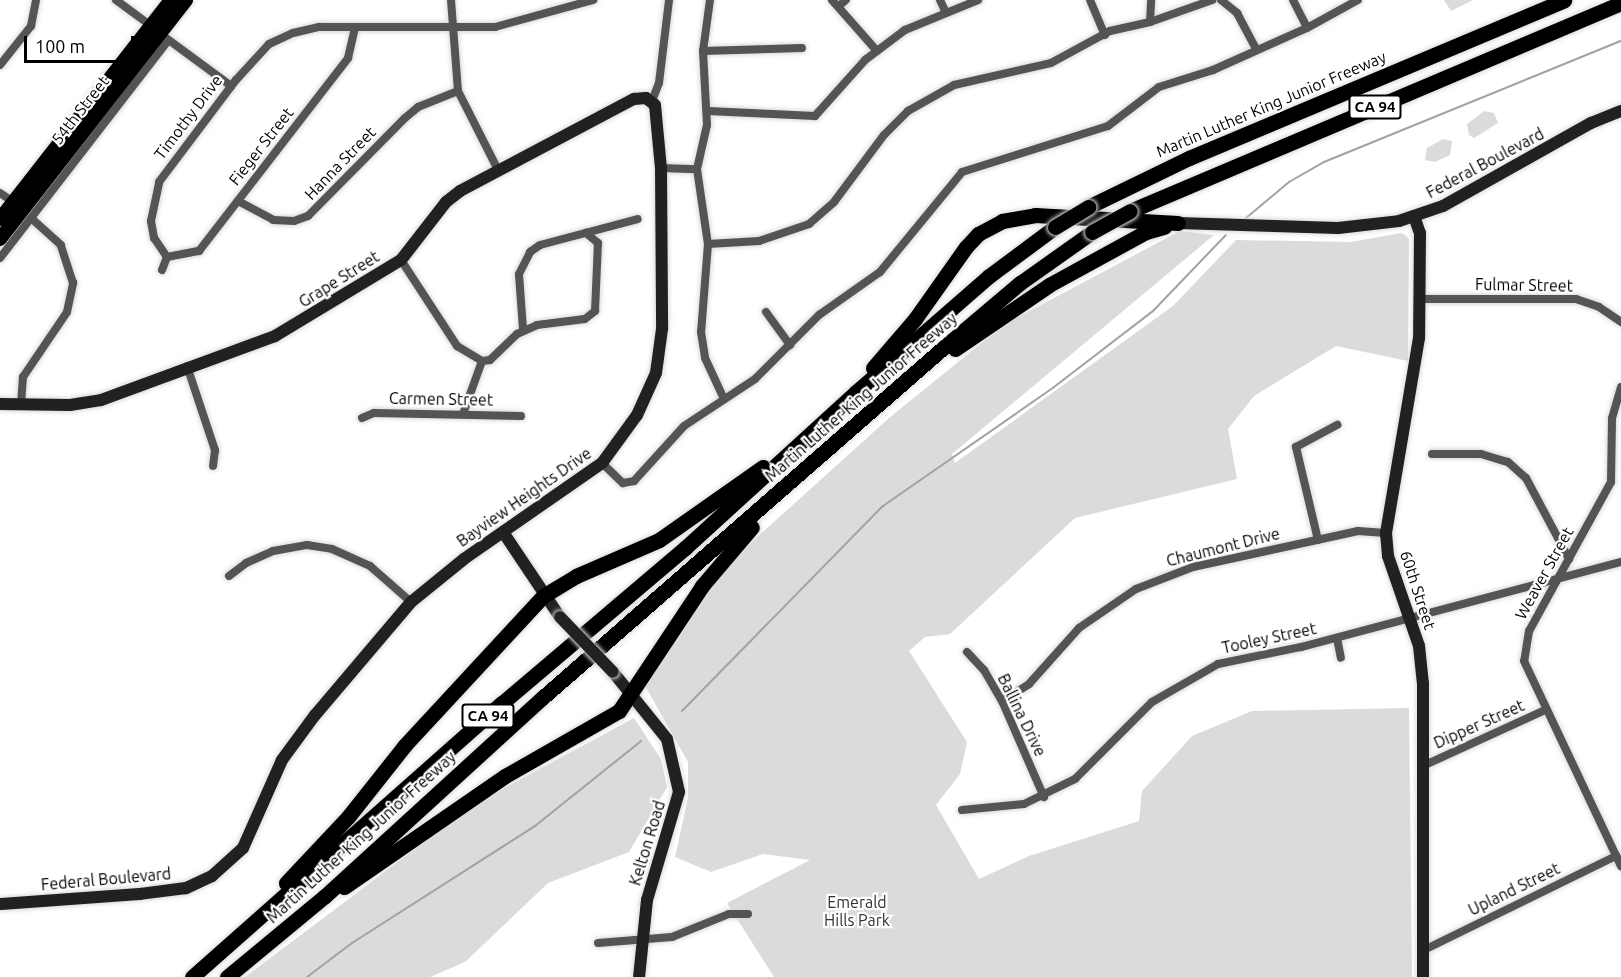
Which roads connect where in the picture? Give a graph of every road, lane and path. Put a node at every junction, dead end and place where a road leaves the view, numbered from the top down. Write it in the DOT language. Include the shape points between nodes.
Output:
graph roads {
  1 [pos="36,0"];
  2 [pos="116,0"];
  3 [pos="171,0"];
  4 [pos="186,0"];
  5 [pos="451,0"];
  6 [pos="593,0"];
  7 [pos="669,0"];
  8 [pos="710,0"];
  9 [pos="940,0"];
  10 [pos="978,0"];
  11 [pos="1090,0"];
  12 [pos="1151,0"];
  13 [pos="1212,0"];
  14 [pos="1221,0"];
  15 [pos="1293,0"];
  16 [pos="1358,0"];
  17 [pos="1564,0"];
  18 [pos="839,2"];
  19 [pos="1346,3"];
  20 [pos="1621,3"];
  21 [pos="946,13"];
  22 [pos="1150,22"];
  23 [pos="355,27"];
  24 [pos="1307,28"];
  25 [pos="451,29"];
  26 [pos="160,33"];
  27 [pos="1105,35"];
  28 [pos="802,48"];
  29 [pos="1256,48"];
  30 [pos="703,51"];
  31 [pos="877,51"];
  32 [pos="0,65"];
  33 [pos="231,86"];
  34 [pos="458,91"];
  35 [pos="652,101"];
  36 [pos="708,111"];
  37 [pos="1621,111"];
  38 [pos="661,168"];
  39 [pos="697,169"];
  40 [pos="498,170"];
  41 [pos="0,193"];
  42 [pos="9,199"];
  43 [pos="238,201"];
  44 [pos="1414,216"];
  45 [pos="31,218"];
  46 [pos="0,219"];
  47 [pos="638,219"];
  48 [pos="1179,223"];
  49 [pos="586,234"];
  50 [pos="0,239"];
  51 [pos="708,243"];
  52 [pos="167,257"];
  53 [pos="0,258"];
  54 [pos="401,260"];
  55 [pos="162,270"];
  56 [pos="1422,299"];
  57 [pos="766,312"];
  58 [pos="1621,322"];
  59 [pos="523,329"];
  60 [pos="790,345"];
  61 [pos="482,361"];
  62 [pos="187,366"];
  63 [pos="907,382"];
  64 [pos="1621,387"];
  65 [pos="856,392"];
  66 [pos="724,399"];
  67 [pos="0,405"];
  68 [pos="21,405"];
  69 [pos="463,414"];
  70 [pos="520,416"];
  71 [pos="362,418"];
  72 [pos="1337,425"];
  73 [pos="1432,454"];
  74 [pos="783,455"];
  75 [pos="602,463"];
  76 [pos="213,466"];
  77 [pos="799,476"];
  78 [pos="503,532"];
  79 [pos="1386,533"];
  80 [pos="1318,540"];
  81 [pos="1569,559"];
  82 [pos="1621,562"];
  83 [pos="229,576"];
  84 [pos="1556,579"];
  85 [pos="543,596"];
  86 [pos="411,602"];
  87 [pos="1410,619"];
  88 [pos="1337,638"];
  89 [pos="967,652"];
  90 [pos="1341,658"];
  91 [pos="631,694"];
  92 [pos="1002,701"];
  93 [pos="1545,710"];
  94 [pos="1425,765"];
  95 [pos="1044,797"];
  96 [pos="962,810"];
  97 [pos="1616,856"];
  98 [pos="1621,866"];
  99 [pos="212,876"];
  100 [pos="325,896"];
  101 [pos="0,904"];
  102 [pos="748,914"];
  103 [pos="640,942"];
  104 [pos="598,944"];
  105 [pos="1426,949"];
  106 [pos="190,977"];
  107 [pos="227,977"];
  108 [pos="639,977"];
  109 [pos="1423,977"];
  1 -- 32 [label="street" via="31,26"];
  2 -- 26 [label="street"];
  3 -- 26 [label="main road, 54th Street"];
  4 -- 26 [label="main road, 54th Street"];
  5 -- 25 [label="street"];
  6 -- 25 [label="street, Timothy Drive" via="495,27"];
  7 -- 35 [label="street, Bayview Heights Drive" via="659,83"];
  8 -- 30 [label="street"];
  9 -- 21 [label="street"];
  10 -- 21 [label="street"];
  11 -- 27 [label="street"];
  12 -- 22 [label="street"];
  13 -- 22 [label="street"];
  14 -- 29 [label="street" via="1237,13"];
  15 -- 24 [label="street"];
  16 -- 19 [label="street"];
  17 -- 65 [label="highway, Martin Luther King Junior Freeway / CA 94, bridge" via="1189,158 1088,207 989,276"];
  18 -- 31 [label="street"];
  19 -- 24 [label="street"];
  20 -- 63 [label="highway, Martin Luther King Junior Freeway / CA 94, bridge" via="1130,211 1092,232 1020,283"];
  21 -- 31 [label="street" via="905,30"];
  22 -- 27 [label="street" via="1129,24"];
  23 -- 25 [label="street, Timothy Drive"];
  23 -- 33 [label="street, Timothy Drive" via="310,28 284,36 258,53"];
  23 -- 43 [label="street, Fieger Street" via="348,58"];
  24 -- 29 [label="street"];
  25 -- 34 [label="street"];
  26 -- 33 [label="street"];
  26 -- 45 [label="street"];
  26 -- 46 [label="main road, 54th Street"];
  26 -- 50 [label="main road, 54th Street"];
  27 -- 51 [label="street" via="1051,63 954,85 923,100 884,135 834,202 809,224 759,241"];
  28 -- 30 [label="street"];
  29 -- 60 [label="street" via="1213,69 1159,87 1122,117 1093,133 962,171 886,266 835,302"];
  30 -- 36 [label="street"];
  31 -- 36 [label="street" via="815,116"];
  33 -- 52 [label="street, Timothy Drive" via="159,182 151,221 154,238"];
  34 -- 40 [label="street"];
  34 -- 43 [label="street, Hanna Street" via="418,107 308,216 294,221 273,220"];
  35 -- 38 [label="street, Bayview Heights Drive" via="657,110"];
  35 -- 40 [label="street, Grape Street" via="634,99"];
  36 -- 39 [label="street"];
  37 -- 44 [label="street, Federal Boulevard" via="1591,123 1443,206"];
  38 -- 39 [label="street"];
  38 -- 75 [label="street, Bayview Heights Drive" via="662,329 656,373 637,415"];
  39 -- 51 [label="street"];
  40 -- 54 [label="street, Grape Street" via="446,202"];
  41 -- 42 [label="street"];
  43 -- 52 [label="street, Fieger Street" via="199,251"];
  44 -- 48 [label="street, Federal Boulevard" via="1338,228"];
  44 -- 56 [label="street, 60th Street" via="1420,234"];
  45 -- 53 [label="street"];
  45 -- 68 [label="street" via="61,245 73,283 67,312 23,377"];
  47 -- 49 [label="street"];
  48 -- 63 [label="highway" via="1146,232 1049,285"];
  48 -- 65 [label="highway" via="1035,215 1002,221 978,234"];
  49 -- 59 [label="street" via="540,245 521,266"];
  49 -- 59 [label="street" via="598,243 595,311 585,319"];
  51 -- 66 [label="street" via="702,344 710,373"];
  52 -- 55 [label="street"];
  54 -- 61 [label="street" via="457,346"];
  54 -- 62 [label="street, Grape Street" via="275,336"];
  56 -- 58 [label="street, Fulmar Street" via="1576,299 1599,307"];
  56 -- 79 [label="street, 60th Street"];
  57 -- 60 [label="street"];
  59 -- 61 [label="street" via="490,360"];
  60 -- 66 [label="street" via="756,379"];
  61 -- 69 [label="street"];
  62 -- 68 [label="street, Grape Street" via="93,401"];
  62 -- 76 [label="street" via="215,450"];
  63 -- 77 [label="highway, Martin Luther King Junior Freeway / CA 94"];
  64 -- 81 [label="street, Weaver Street" via="1612,419 1611,482"];
  65 -- 74 [label="highway, Martin Luther King Junior Freeway / CA 94"];
  66 -- 75 [label="street" via="672,437 634,482 623,483"];
  67 -- 68 [label="street, Grape Street"];
  69 -- 70 [label="street, Carmen Street"];
  69 -- 71 [label="street, Carmen Street" via="374,413"];
  72 -- 80 [label="street" via="1296,447"];
  73 -- 81 [label="street" via="1481,454 1508,462 1526,478"];
  74 -- 85 [label="highway" via="732,485 659,540 576,576"];
  74 -- 106 [label="highway, Martin Luther King Junior Freeway / CA 94" via="686,548 502,703"];
  75 -- 78 [label="street, Bayview Heights Drive"];
  77 -- 91 [label="highway" via="715,568"];
  77 -- 100 [label="highway, Martin Luther King Junior Freeway / CA 94" via="542,698"];
  78 -- 85 [label="street, Kelton Road"];
  78 -- 86 [label="street, Bayview Heights Drive"];
  79 -- 80 [label="street, Chaumont Drive" via="1358,531"];
  79 -- 87 [label="street, 60th Street" via="1388,556"];
  80 -- 92 [label="street, Chaumont Drive" via="1193,567 1136,589 1079,628 1029,684"];
  81 -- 84 [label="street, Weaver Street"];
  82 -- 84 [label="street, Tooley Street"];
  83 -- 86 [label="street" via="273,550 308,545 332,549 370,566"];
  84 -- 87 [label="street, Tooley Street"];
  84 -- 93 [label="street, Weaver Street" via="1526,640 1527,673"];
  85 -- 91 [label="street, Kelton Road, bridge"];
  85 -- 106 [label="highway" via="413,736 322,846"];
  86 -- 99 [label="street, Bayview Heights Drive" via="282,760 243,848"];
  87 -- 88 [label="street, Tooley Street"];
  87 -- 94 [label="street, 60th Street" via="1424,683"];
  88 -- 90 [label="street"];
  88 -- 95 [label="street, Tooley Street" via="1233,659 1191,677 1140,711 1076,779"];
  89 -- 92 [label="street, Ballina Drive" via="984,670"];
  91 -- 100 [label="highway" via="619,711 505,776 352,883"];
  91 -- 103 [label="street, Kelton Road" via="666,740 679,792 647,900"];
  92 -- 95 [label="street, Ballina Drive"];
  93 -- 94 [label="street, Dipper Street"];
  93 -- 97 [label="street, Weaver Street"];
  94 -- 105 [label="street, 60th Street"];
  95 -- 96 [label="street, Tooley Street" via="993,810"];
  97 -- 98 [label="street, Weaver Street"];
  97 -- 105 [label="street, Upland Street"];
  99 -- 101 [label="street, Federal Boulevard" via="186,888"];
  100 -- 107 [label="highway, Martin Luther King Junior Freeway / CA 94"];
  102 -- 103 [label="street" via="729,914 672,937"];
  103 -- 104 [label="street"];
  103 -- 108 [label="street, Kelton Road"];
  105 -- 109 [label="street, 60th Street"];
}
